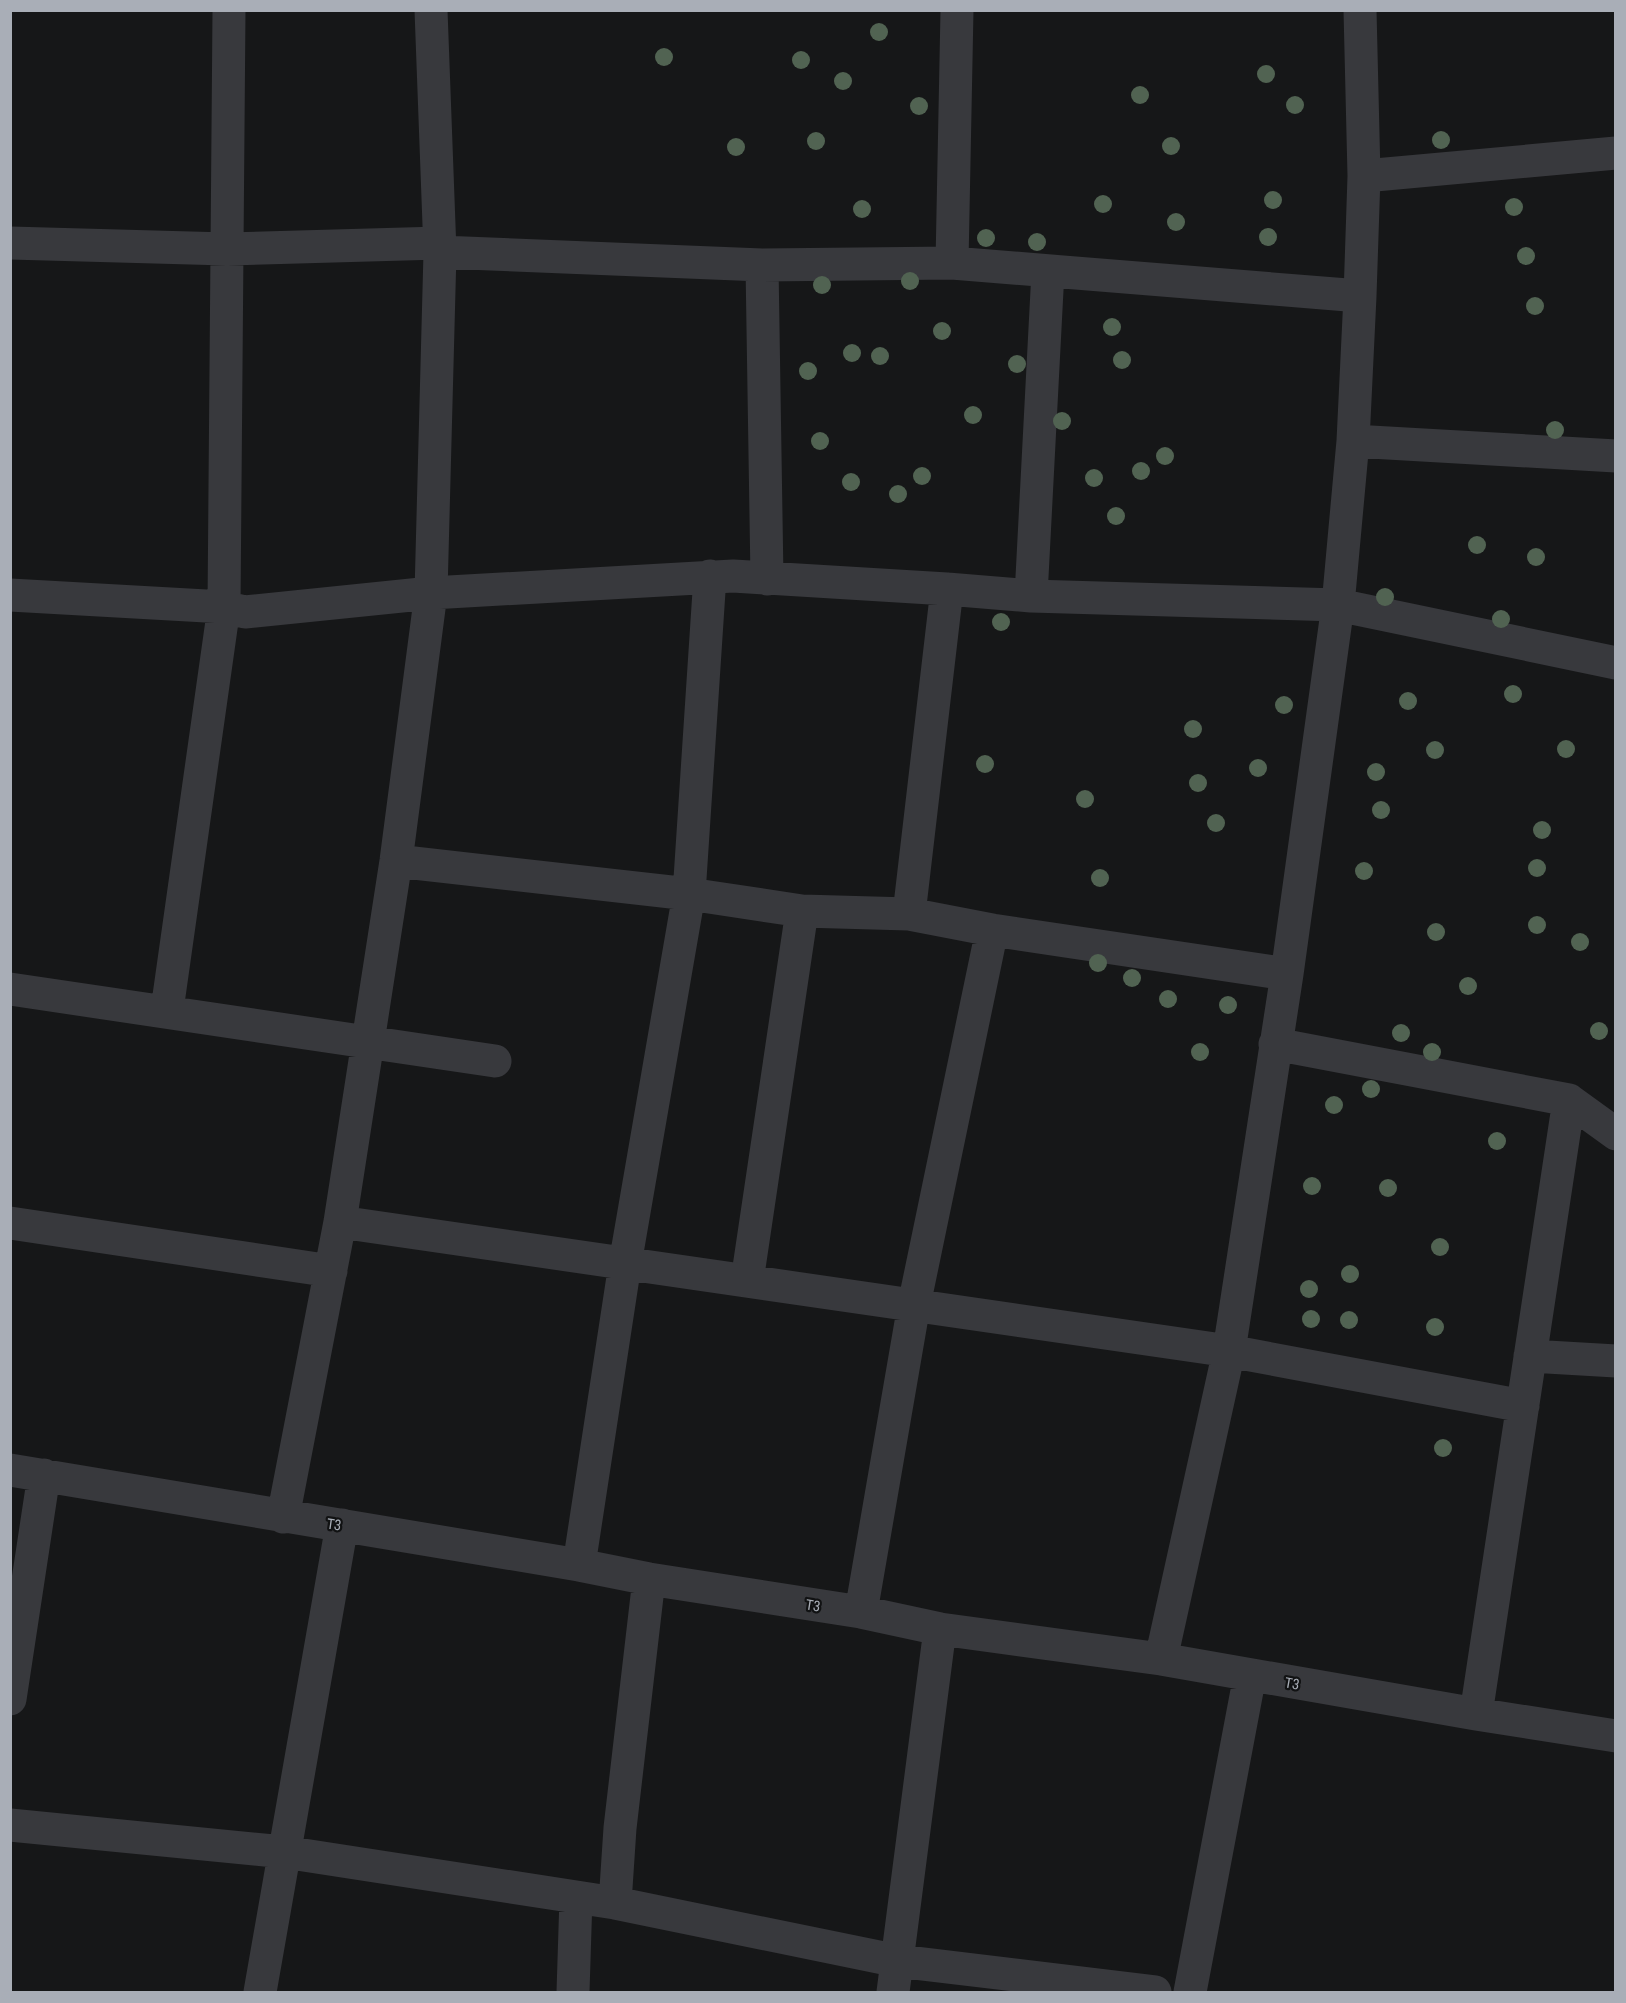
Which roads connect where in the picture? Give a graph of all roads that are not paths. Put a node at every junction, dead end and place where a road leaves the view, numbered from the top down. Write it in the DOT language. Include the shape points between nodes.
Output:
graph roads {
  1 [pos="229,10"];
  2 [pos="431,10"];
  3 [pos="957,10"];
  4 [pos="1360,10"];
  5 [pos="1616,153"];
  6 [pos="1364,176"];
  7 [pos="10,243"];
  8 [pos="440,247"];
  9 [pos="226,249"];
  10 [pos="952,263"];
  11 [pos="762,265"];
  12 [pos="1048,271"];
  13 [pos="1360,296"];
  14 [pos="1353,441"];
  15 [pos="1616,456"];
  16 [pos="710,576"];
  17 [pos="767,579"];
  18 [pos="947,589"];
  19 [pos="431,593"];
  20 [pos="10,595"];
  21 [pos="1031,596"];
  22 [pos="1338,605"];
  23 [pos="224,607"];
  24 [pos="1616,663"];
  25 [pos="396,861"];
  26 [pos="689,894"];
  27 [pos="802,911"];
  28 [pos="909,914"];
  29 [pos="992,930"];
  30 [pos="1287,974"];
  31 [pos="10,989"];
  32 [pos="166,1010"];
  33 [pos="366,1041"];
  34 [pos="1275,1044"];
  35 [pos="495,1061"];
  36 [pos="1569,1100"];
  37 [pos="1616,1134"];
  38 [pos="340,1222"];
  39 [pos="10,1223"];
  40 [pos="625,1264"];
  41 [pos="331,1271"];
  42 [pos="747,1281"];
  43 [pos="914,1305"];
  44 [pos="1229,1351"];
  45 [pos="1530,1356"];
  46 [pos="1616,1361"];
  47 [pos="1523,1406"];
  48 [pos="10,1470"];
  49 [pos="44,1475"];
  50 [pos="284,1516"];
  51 [pos="342,1525"];
  52 [pos="579,1565"];
  53 [pos="649,1579"];
  54 [pos="861,1612"];
  55 [pos="940,1629"];
  56 [pos="1161,1659"];
  57 [pos="1250,1675"];
  58 [pos="10,1699"];
  59 [pos="1476,1714"];
  60 [pos="1616,1736"];
  61 [pos="10,1825"];
  62 [pos="284,1852"];
  63 [pos="576,1896"];
  64 [pos="615,1903"];
  65 [pos="898,1960"];
  66 [pos="260,1992"];
  67 [pos="573,1992"];
  68 [pos="893,1992"];
  69 [pos="1155,1992"];
  70 [pos="1190,1992"];
  1 -- 9 [label="street"];
  2 -- 8 [label="street"];
  3 -- 10 [label="street"];
  4 -- 6 [label="street"];
  5 -- 6 [label="street"];
  6 -- 13 [label="street"];
  7 -- 9 [label="street"];
  8 -- 9 [label="street"];
  8 -- 11 [label="street"];
  8 -- 19 [label="street"];
  9 -- 23 [label="street"];
  10 -- 11 [label="street"];
  10 -- 12 [label="street"];
  11 -- 17 [label="street"];
  12 -- 13 [label="street"];
  12 -- 21 [label="street"];
  13 -- 14 [label="street"];
  14 -- 15 [label="street"];
  14 -- 22 [label="street"];
  16 -- 17 [label="street"];
  16 -- 19 [label="street"];
  16 -- 26 [label="street"];
  17 -- 18 [label="street"];
  18 -- 21 [label="street"];
  18 -- 28 [label="street"];
  19 -- 23 [label="street" via="245,612"];
  19 -- 25 [label="street"];
  20 -- 23 [label="street"];
  21 -- 22 [label="street"];
  22 -- 24 [label="street"];
  22 -- 30 [label="street"];
  23 -- 32 [label="street"];
  25 -- 26 [label="street"];
  25 -- 33 [label="street"];
  26 -- 27 [label="street"];
  26 -- 40 [label="street"];
  27 -- 28 [label="street"];
  27 -- 42 [label="street"];
  28 -- 29 [label="street"];
  29 -- 30 [label="street"];
  29 -- 43 [label="street"];
  30 -- 34 [label="street"];
  31 -- 32 [label="street"];
  32 -- 33 [label="street"];
  33 -- 35 [label="street"];
  33 -- 38 [label="street"];
  34 -- 36 [label="street"];
  34 -- 44 [label="street"];
  36 -- 37 [label="street"];
  36 -- 45 [label="street"];
  38 -- 40 [label="street"];
  38 -- 41 [label="street"];
  39 -- 41 [label="street"];
  40 -- 42 [label="street"];
  40 -- 52 [label="street"];
  41 -- 50 [label="street"];
  42 -- 43 [label="street"];
  43 -- 44 [label="street"];
  43 -- 54 [label="street"];
  44 -- 47 [label="street"];
  44 -- 56 [label="street"];
  45 -- 46 [label="street"];
  45 -- 47 [label="street"];
  47 -- 59 [label="street"];
  48 -- 49 [label="street, T3"];
  49 -- 50 [label="street, T3"];
  49 -- 58 [label="street"];
  50 -- 51 [label="street, T3"];
  51 -- 52 [label="street, T3"];
  51 -- 62 [label="street"];
  52 -- 53 [label="street, T3"];
  53 -- 54 [label="street, T3"];
  53 -- 64 [label="street"];
  54 -- 55 [label="street, T3"];
  55 -- 56 [label="street, T3"];
  55 -- 65 [label="street"];
  56 -- 57 [label="street, T3"];
  57 -- 59 [label="street, T3"];
  57 -- 70 [label="street"];
  59 -- 60 [label="street, T3"];
  61 -- 62 [label="street"];
  62 -- 63 [label="street"];
  62 -- 66 [label="street"];
  63 -- 64 [label="street"];
  63 -- 67 [label="street"];
  64 -- 65 [label="street"];
  65 -- 68 [label="street"];
  65 -- 69 [label="street"];
}
